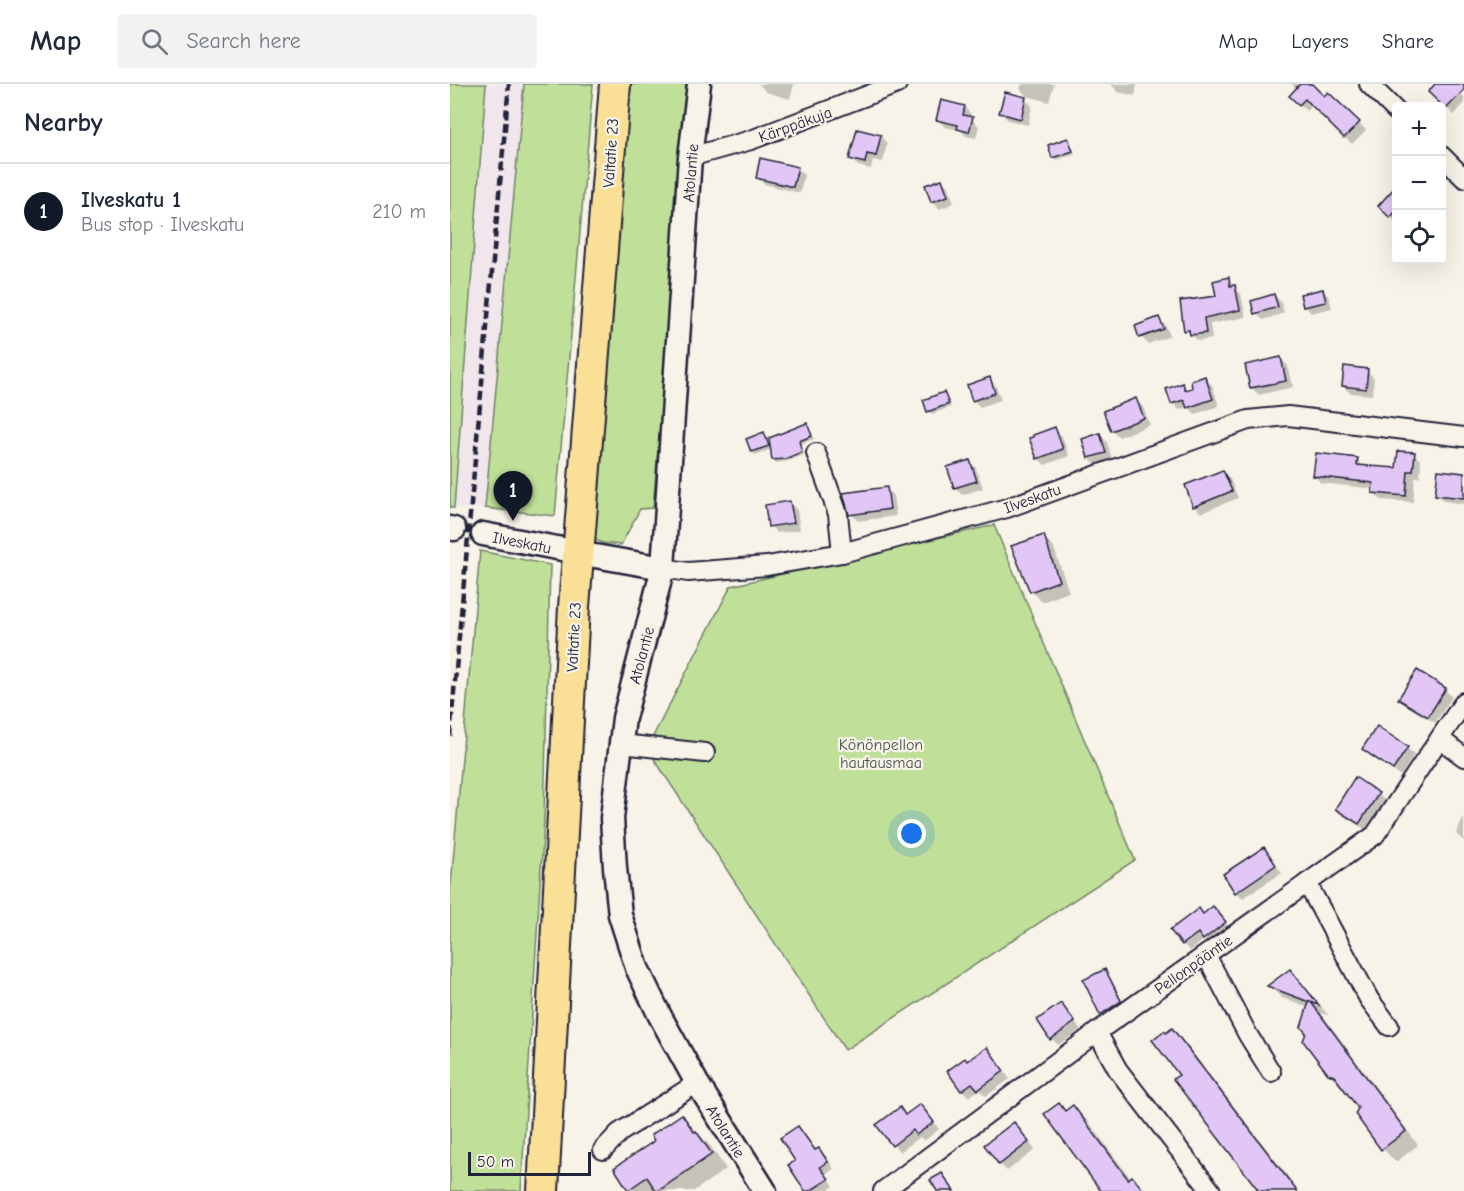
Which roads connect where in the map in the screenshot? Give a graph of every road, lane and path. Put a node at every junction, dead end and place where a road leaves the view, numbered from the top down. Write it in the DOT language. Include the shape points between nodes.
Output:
graph roads {
  1 [pos="615,84"];
  2 [pos="699,84"];
  3 [pos="897,84"];
  4 [pos="1369,84"];
  5 [pos="1392,107"];
  6 [pos="690,156"];
  7 [pos="1446,160"];
  8 [pos="1464,178"];
  9 [pos="1464,437"];
  10 [pos="816,453"];
  11 [pos="483,534"];
  12 [pos="562,549"];
  13 [pos="842,553"];
  14 [pos="595,556"];
  15 [pos="663,568"];
  16 [pos="1464,702"];
  17 [pos="1440,739"];
  18 [pos="621,744"];
  19 [pos="705,753"];
  20 [pos="1464,757"];
  21 [pos="1307,883"];
  22 [pos="1206,955"];
  23 [pos="1389,1026"];
  24 [pos="1097,1032"];
  25 [pos="1271,1072"];
  26 [pos="697,1083"];
  27 [pos="603,1150"];
  28 [pos="543,1191"];
  29 [pos="765,1191"];
  30 [pos="883,1191"];
  31 [pos="1211,1191"];
  1 -- 28 [label="highway, Valtatie 23" via="574,607"];
  2 -- 6 [label="street, Atolantie"];
  3 -- 6 [label="street, Kärppäkuja" via="751,140"];
  4 -- 5 [label="street"];
  6 -- 15 [label="street, Atolantie"];
  7 -- 8 [label="street"];
  9 -- 13 [label="street, Ilveskatu" via="1288,416 1248,420 1007,508"];
  10 -- 13 [label="street" via="838,514"];
  11 -- 12 [label="street, Ilveskatu"];
  13 -- 15 [label="street, Ilveskatu" via="767,566 688,572"];
  14 -- 15 [label="street, Ilveskatu"];
  15 -- 18 [label="street, Atolantie" via="624,718"];
  16 -- 17 [label="street, Pellonpääntie"];
  17 -- 20 [label="street"];
  17 -- 21 [label="street, Pellonpääntie" via="1375,835"];
  18 -- 19 [label="street"];
  18 -- 26 [label="street, Atolantie" via="612,818 620,915 637,968"];
  21 -- 22 [label="street, Pellonpääntie"];
  21 -- 23 [label="street" via="1370,999"];
  22 -- 24 [label="street, Pellonpääntie"];
  22 -- 25 [label="street"];
  24 -- 30 [label="street, Pellonpääntie"];
  24 -- 31 [label="street" via="1118,1070"];
  26 -- 27 [label="street" via="619,1133"];
  26 -- 29 [label="street, Atolantie"];
}
